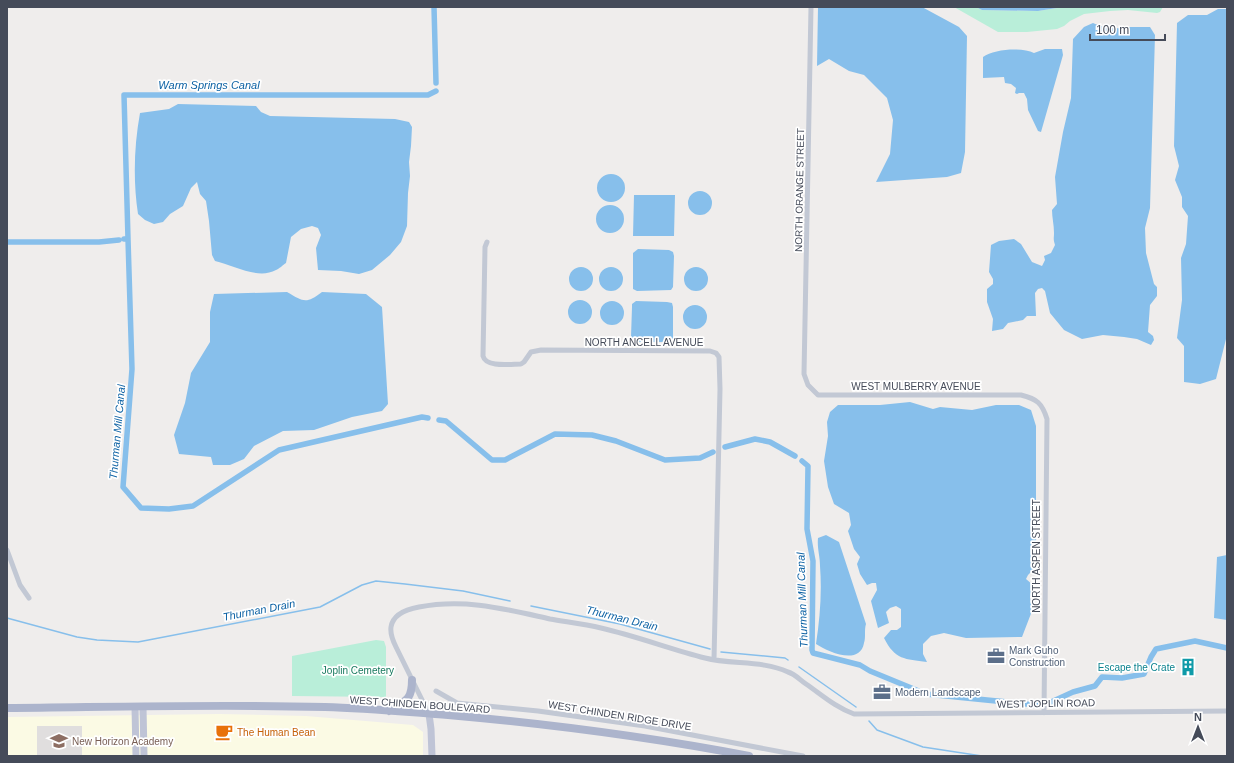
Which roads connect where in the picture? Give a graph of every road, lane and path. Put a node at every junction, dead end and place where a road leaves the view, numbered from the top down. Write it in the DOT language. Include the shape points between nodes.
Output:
graph roads {
  1 [pos="811,7"];
  2 [pos="487,242"];
  3 [pos="804,374"];
  4 [pos="1039,402"];
  5 [pos="7,550"];
  6 [pos="29,598"];
  7 [pos="714,660"];
  8 [pos="412,680"];
  9 [pos="436,691"];
  10 [pos="139,707"];
  11 [pos="7,708"];
  12 [pos="388,711"];
  13 [pos="1227,711"];
  14 [pos="1044,712"];
  15 [pos="429,714"];
  16 [pos="136,756"];
  17 [pos="144,756"];
  18 [pos="432,756"];
  19 [pos="749,756"];
  20 [pos="803,756"];
  1 -- 3 [label="street, NORTH ORANGE STREET"];
  2 -- 7 [label="street, NORTH ANCELL AVENUE" via="483,356 489,363 521,364 531,352 541,350 710,351 719,357"];
  3 -- 4 [label="street, WEST MULBERRY AVENUE" via="808,385 818,395 1020,395"];
  4 -- 14 [label="street, NORTH ASPEN STREET" via="1047,419"];
  5 -- 6 [label="street" via="20,585"];
  7 -- 8 [label="street, WEST JOPLIN ROAD" via="599,628 492,606 442,603 402,612 391,626 392,637"];
  7 -- 14 [label="street, WEST JOPLIN ROAD" via="766,665 789,672 840,709 854,714"];
  8 -- 12 [label="main road" via="411,695"];
  8 -- 15 [label="street, WEST JOPLIN ROAD"];
  9 -- 20 [label="street, WEST CHINDEN RIDGE DRIVE" via="458,703 645,726"];
  10 -- 11 [label="main road, WEST CHINDEN BOULEVARD"];
  10 -- 12 [label="main road, WEST CHINDEN BOULEVARD" via="312,707"];
  10 -- 16 [label="street"];
  10 -- 17 [label="street"];
  12 -- 15 [label="main road, WEST CHINDEN BOULEVARD"];
  13 -- 14 [label="street, WEST JOPLIN ROAD"];
  15 -- 18 [label="street"];
  15 -- 19 [label="main road, WEST CHINDEN BOULEVARD" via="537,724"];
}
